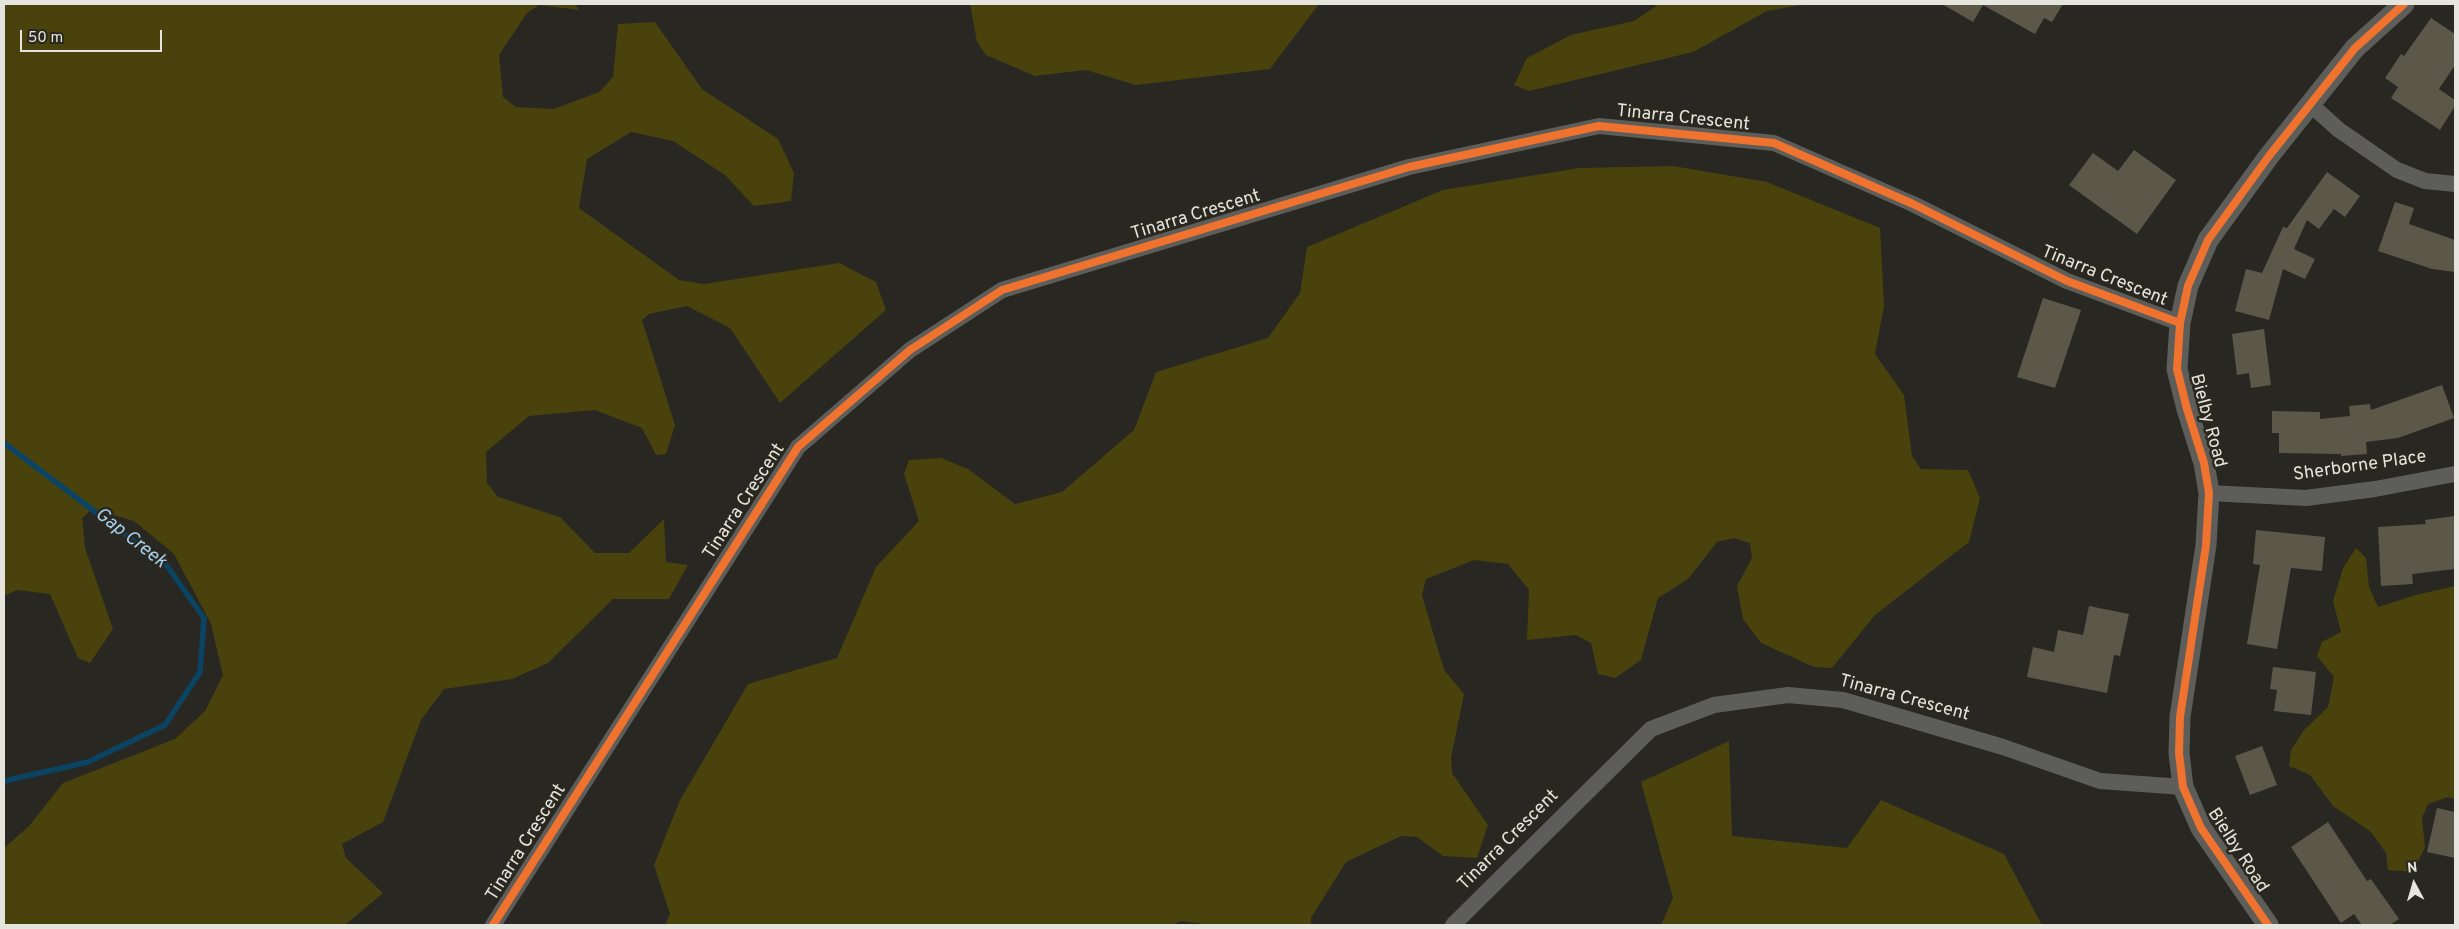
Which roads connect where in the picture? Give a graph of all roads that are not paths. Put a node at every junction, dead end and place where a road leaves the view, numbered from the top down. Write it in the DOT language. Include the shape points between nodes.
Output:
graph roads {
  1 [pos="2404,4"];
  2 [pos="2310,104"];
  3 [pos="2455,184"];
  4 [pos="2180,323"];
  5 [pos="2455,474"];
  6 [pos="2209,493"];
  7 [pos="2182,787"];
  8 [pos="493,925"];
  9 [pos="1453,925"];
  10 [pos="2268,925"];
  1 -- 2 [label="street, Bielby Road" via="2355,48"];
  2 -- 3 [label="street" via="2339,130 2397,170 2425,181"];
  2 -- 4 [label="street, Bielby Road" via="2208,240 2188,286"];
  4 -- 6 [label="street, Bielby Road" via="2177,369 2204,463"];
  4 -- 8 [label="street, Tinarra Crescent" via="2067,282 1913,204 1774,143 1599,126 1409,167 1002,290 910,350 798,447"];
  5 -- 6 [label="street, Sherborne Place" via="2306,498"];
  6 -- 7 [label="street, Bielby Road" via="2206,545 2180,717"];
  7 -- 9 [label="street, Tinarra Crescent" via="2100,781 1843,700 1788,694 1714,705 1651,728"];
  7 -- 10 [label="street, Bielby Road" via="2201,828"];
}
